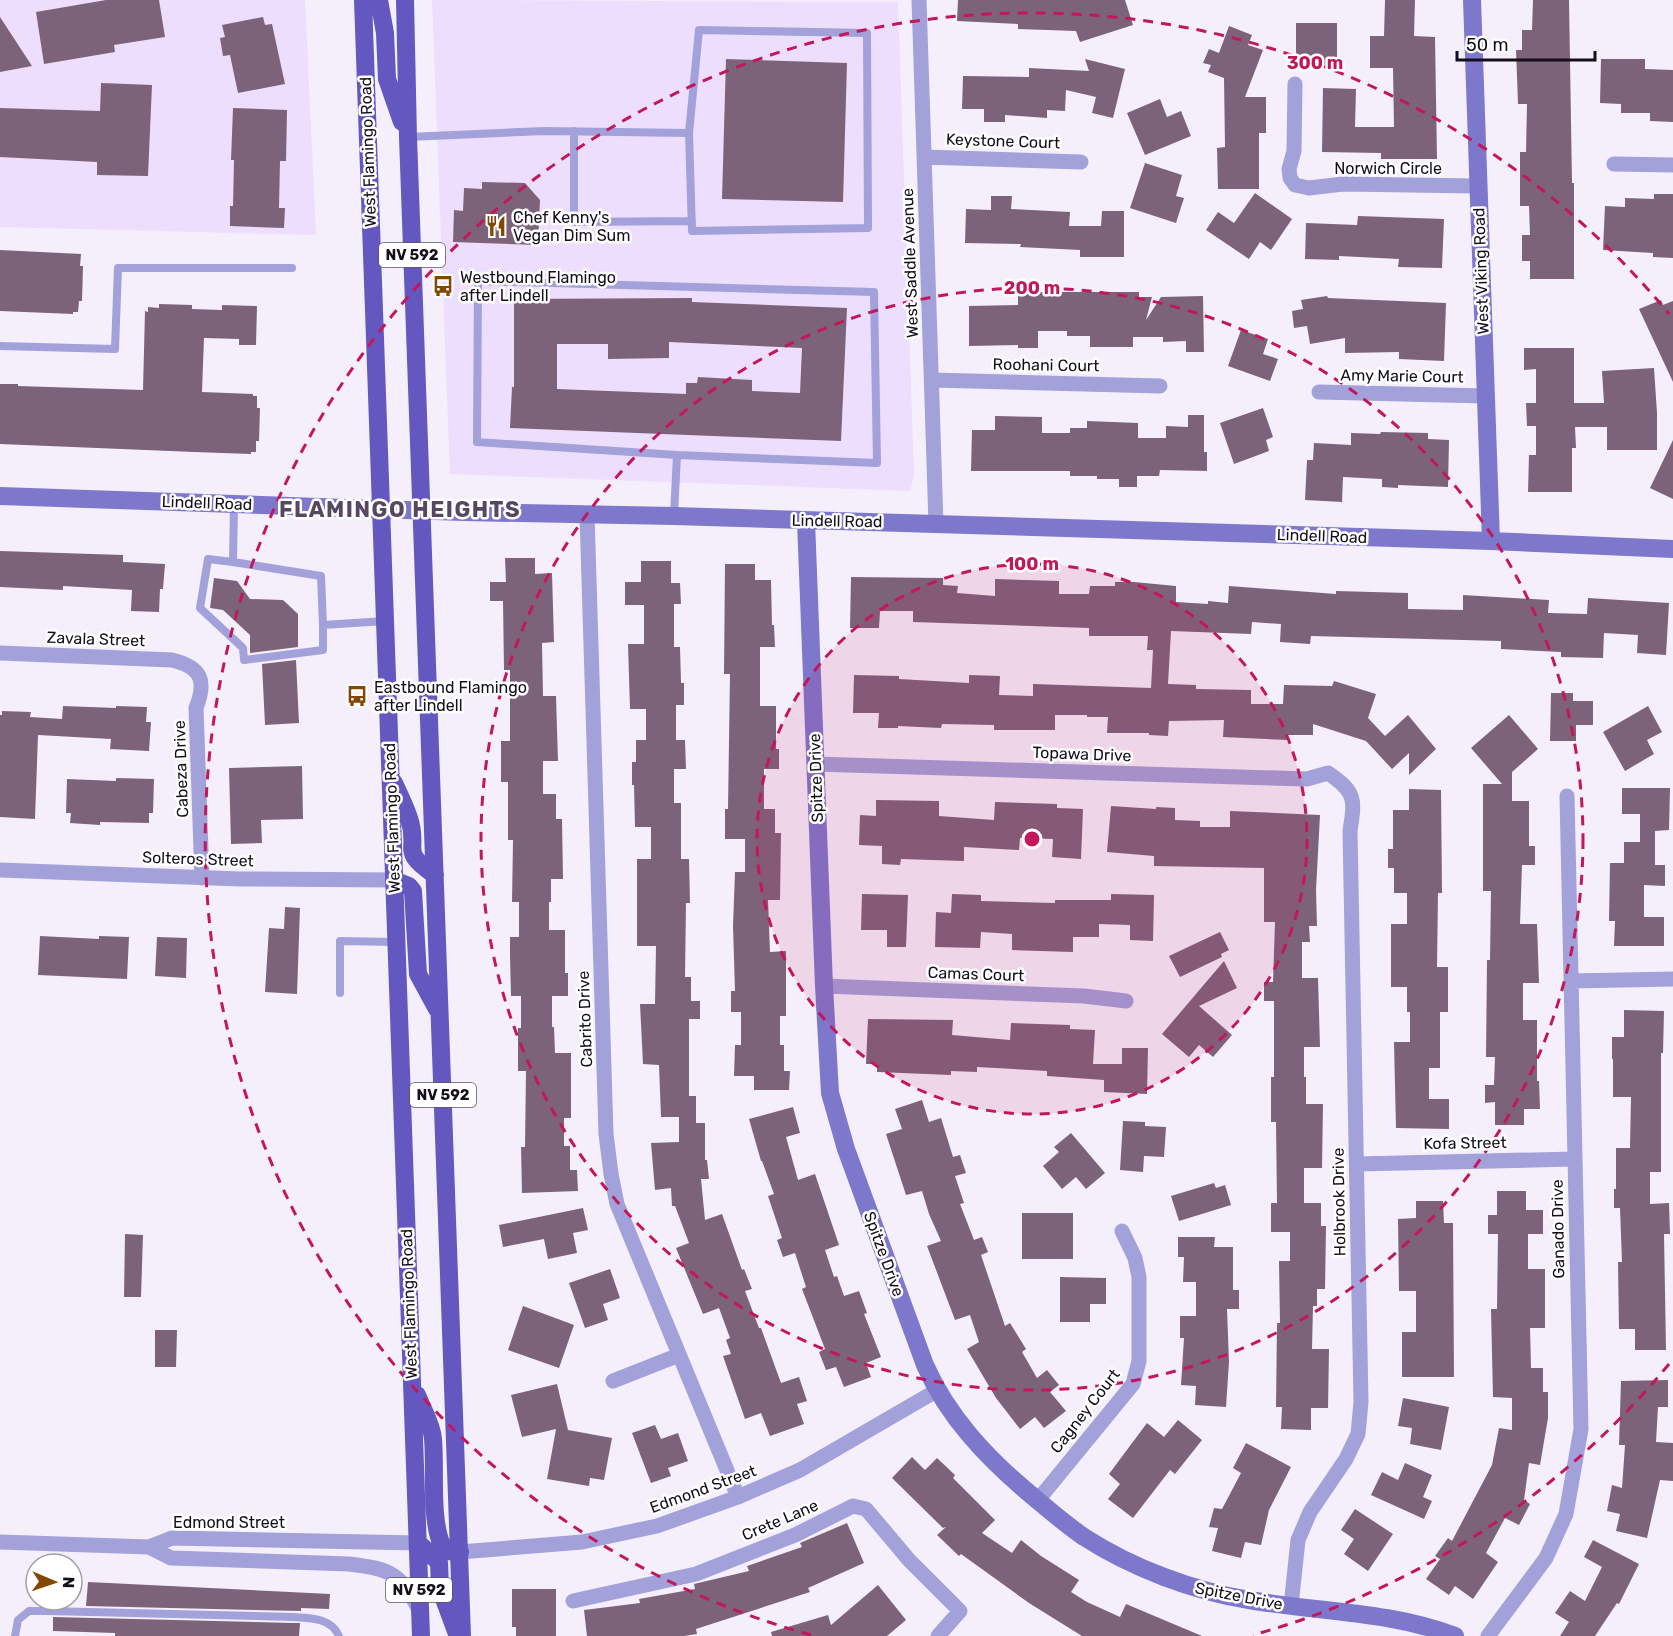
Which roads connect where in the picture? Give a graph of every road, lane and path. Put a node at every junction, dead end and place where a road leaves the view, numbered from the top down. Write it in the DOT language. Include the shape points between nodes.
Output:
graph roads {
  1 [pos="363,0"];
  2 [pos="379,0"];
  3 [pos="405,0"];
  4 [pos="919,0"];
  5 [pos="1472,0"];
  6 [pos="1294,84"];
  7 [pos="574,131"];
  8 [pos="689,133"];
  9 [pos="408,137"];
  10 [pos="924,157"];
  11 [pos="1081,162"];
  12 [pos="1614,164"];
  13 [pos="1673,165"];
  14 [pos="1478,186"];
  15 [pos="692,221"];
  16 [pos="292,268"];
  17 [pos="0,346"];
  18 [pos="932,380"];
  19 [pos="1160,386"];
  20 [pos="1319,392"];
  21 [pos="1485,396"];
  22 [pos="677,455"];
  23 [pos="0,496"];
  24 [pos="234,503"];
  25 [pos="380,508"];
  26 [pos="422,510"];
  27 [pos="587,514"];
  28 [pos="674,516"];
  29 [pos="806,521"];
  30 [pos="936,524"];
  31 [pos="1491,541"];
  32 [pos="1673,549"];
  33 [pos="233,562"];
  34 [pos="385,621"];
  35 [pos="323,625"];
  36 [pos="0,653"];
  37 [pos="189,664"];
  38 [pos="815,764"];
  39 [pos="390,773"];
  40 [pos="1344,784"];
  41 [pos="1567,796"];
  42 [pos="0,870"];
  43 [pos="435,875"];
  44 [pos="202,878"];
  45 [pos="394,880"];
  46 [pos="396,942"];
  47 [pos="1673,979"];
  48 [pos="1571,981"];
  49 [pos="824,986"];
  50 [pos="340,993"];
  51 [pos="1126,1000"];
  52 [pos="440,1013"];
  53 [pos="1575,1159"];
  54 [pos="1357,1164"];
  55 [pos="1122,1230"];
  56 [pos="680,1355"];
  57 [pos="613,1381"];
  58 [pos="412,1382"];
  59 [pos="936,1391"];
  60 [pos="738,1497"];
  61 [pos="1038,1500"];
  62 [pos="0,1542"];
  63 [pos="418,1544"];
  64 [pos="149,1547"];
  65 [pos="460,1552"];
  66 [pos="573,1601"];
  67 [pos="1291,1606"];
  68 [pos="420,1612"];
  69 [pos="15,1636"];
  70 [pos="339,1636"];
  71 [pos="421,1636"];
  72 [pos="460,1636"];
  73 [pos="938,1636"];
  74 [pos="1455,1636"];
  75 [pos="1488,1636"];
  1 -- 25 [label="main road, West Flamingo Road / NV 592"];
  2 -- 9 [label="main road" via="387,79"];
  3 -- 9 [label="main road, NV 592"];
  4 -- 10 [label="street, West Saddle Avenue"];
  5 -- 14 [label="street, West Viking Road"];
  6 -- 14 [label="street, Norwich Circle" via="1294,151 1289,169 1295,185"];
  7 -- 8 [label="lane"];
  7 -- 9 [label="lane"];
  7 -- 15 [label="lane" via="574,222"];
  8 -- 15 [label="lane"];
  8 -- 15 [label="lane" via="699,30 867,33 868,228 692,231"];
  9 -- 26 [label="main road, NV 592"];
  10 -- 11 [label="street, Keystone Court"];
  10 -- 18 [label="street, West Saddle Avenue"];
  12 -- 13 [label="street"];
  14 -- 21 [label="street, West Viking Road"];
  16 -- 17 [label="lane" via="118,268 116,349"];
  18 -- 19 [label="street, Roohani Court"];
  18 -- 30 [label="street, West Saddle Avenue"];
  20 -- 21 [label="street, Amy Marie Court"];
  21 -- 31 [label="street, West Viking Road"];
  22 -- 22 [label="lane" via="878,463 874,292 478,281 477,442"];
  22 -- 28 [label="lane"];
  23 -- 24 [label="street, Lindell Road"];
  24 -- 25 [label="street, Lindell Road"];
  24 -- 33 [label="lane"];
  25 -- 26 [label="street, Lindell Road"];
  25 -- 34 [label="main road, West Flamingo Road / NV 592"];
  26 -- 27 [label="street, Lindell Road"];
  26 -- 43 [label="main road, NV 592"];
  27 -- 28 [label="street, Lindell Road"];
  27 -- 56 [label="street, Cabrito Drive" via="610,1174 617,1204"];
  28 -- 29 [label="street, Lindell Road"];
  29 -- 30 [label="street, Lindell Road"];
  29 -- 38 [label="street, Spitze Drive"];
  30 -- 31 [label="street, Lindell Road"];
  31 -- 32 [label="street, Lindell Road"];
  33 -- 35 [label="lane" via="321,576"];
  33 -- 35 [label="lane" via="208,559 200,608 243,648 244,660 323,650"];
  34 -- 35 [label="lane"];
  34 -- 39 [label="main road, West Flamingo Road / NV 592"];
  36 -- 37 [label="street, Zavala Street" via="172,660"];
  37 -- 44 [label="street, Cabeza Drive" via="198,674 202,692 196,708"];
  38 -- 40 [label="street, Topawa Drive" via="1307,779 1328,773"];
  38 -- 49 [label="street, Spitze Drive"];
  39 -- 43 [label="main road" via="410,821 413,858"];
  39 -- 45 [label="main road, West Flamingo Road / NV 592"];
  40 -- 54 [label="street, Holbrook Drive" via="1354,802 1350,831"];
  41 -- 48 [label="street, Ganado Drive"];
  42 -- 44 [label="street, Solteros Street"];
  43 -- 52 [label="main road, NV 592"];
  44 -- 45 [label="street, Solteros Street"];
  45 -- 46 [label="main road, West Flamingo Road / NV 592"];
  45 -- 52 [label="main road" via="413,891 418,974"];
  46 -- 50 [label="lane" via="340,941"];
  46 -- 58 [label="main road, West Flamingo Road / NV 592"];
  47 -- 48 [label="street"];
  48 -- 53 [label="street, Ganado Drive"];
  49 -- 51 [label="street, Camas Court"];
  49 -- 59 [label="street, Spitze Drive" via="830,1093 846,1149"];
  52 -- 65 [label="main road, NV 592"];
  53 -- 54 [label="street, Kofa Street"];
  53 -- 75 [label="street, Ganado Drive" via="1581,1429 1566,1514 1546,1558"];
  54 -- 67 [label="street, Holbrook Drive" via="1361,1402 1358,1434 1310,1512 1298,1540"];
  55 -- 61 [label="street, Cagney Court" via="1139,1276 1139,1361 1133,1384"];
  56 -- 57 [label="street"];
  56 -- 60 [label="street, Cabrito Drive"];
  58 -- 63 [label="main road, West Flamingo Road / NV 592"];
  58 -- 65 [label="main road" via="433,1436 439,1542 445,1551"];
  59 -- 60 [label="street, Edmond Street" via="800,1470"];
  59 -- 61 [label="street, Spitze Drive" via="1000,1470"];
  60 -- 65 [label="street, Edmond Street" via="657,1526 582,1542"];
  61 -- 67 [label="street, Spitze Drive" via="1084,1537 1148,1570 1188,1586"];
  62 -- 64 [label="street, Edmond Street"];
  63 -- 64 [label="street, Edmond Street" via="172,1538"];
  63 -- 68 [label="main road, West Flamingo Road / NV 592"];
  63 -- 72 [label="main road" via="439,1562 440,1588"];
  64 -- 68 [label="street, Edmond Street" via="171,1558 349,1564 385,1569 404,1585"];
  65 -- 72 [label="main road, NV 592"];
  66 -- 73 [label="street, Crete Lane" via="696,1574 795,1535 853,1506 866,1509 960,1611"];
  67 -- 74 [label="street, Spitze Drive" via="1394,1619"];
  68 -- 71 [label="main road, West Flamingo Road / NV 592"];
  69 -- 70 [label="lane" via="18,1620 28,1611 47,1611 319,1619 335,1627"];
}
